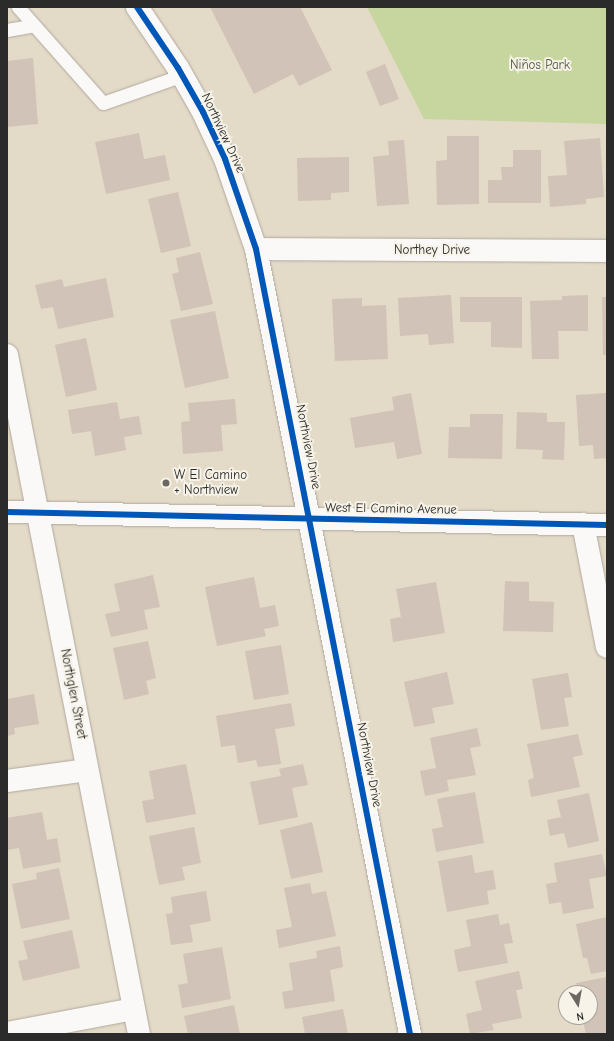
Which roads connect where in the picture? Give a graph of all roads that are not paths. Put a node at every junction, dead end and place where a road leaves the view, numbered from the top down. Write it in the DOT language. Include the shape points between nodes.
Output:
graph roads {
  1 [pos="18,7"];
  2 [pos="137,7"];
  3 [pos="34,25"];
  4 [pos="7,30"];
  5 [pos="183,75"];
  6 [pos="256,249"];
  7 [pos="607,251"];
  8 [pos="7,355"];
  9 [pos="7,512"];
  10 [pos="38,512"];
  11 [pos="310,518"];
  12 [pos="583,524"];
  13 [pos="607,525"];
  14 [pos="607,647"];
  15 [pos="87,770"];
  16 [pos="7,781"];
  17 [pos="134,1009"];
  18 [pos="7,1033"];
  19 [pos="139,1034"];
  20 [pos="410,1034"];
  1 -- 3 [label="lane"];
  2 -- 5 [label="street, Northview Drive"];
  3 -- 4 [label="lane"];
  3 -- 5 [label="lane" via="103,103"];
  5 -- 6 [label="street, Northview Drive" via="225,159"];
  6 -- 7 [label="street, Northey Drive"];
  6 -- 11 [label="street, Northview Drive"];
  8 -- 10 [label="street, Northglen Street"];
  9 -- 10 [label="street, West El Camino Avenue"];
  10 -- 11 [label="street, West El Camino Avenue"];
  10 -- 15 [label="street, Northglen Street"];
  11 -- 12 [label="street, West El Camino Avenue"];
  11 -- 20 [label="street, Northview Drive"];
  12 -- 13 [label="street, West El Camino Avenue"];
  12 -- 14 [label="street"];
  15 -- 16 [label="street"];
  15 -- 17 [label="street, Northglen Street"];
  17 -- 18 [label="street"];
  17 -- 19 [label="street, Northglen Street"];
}
